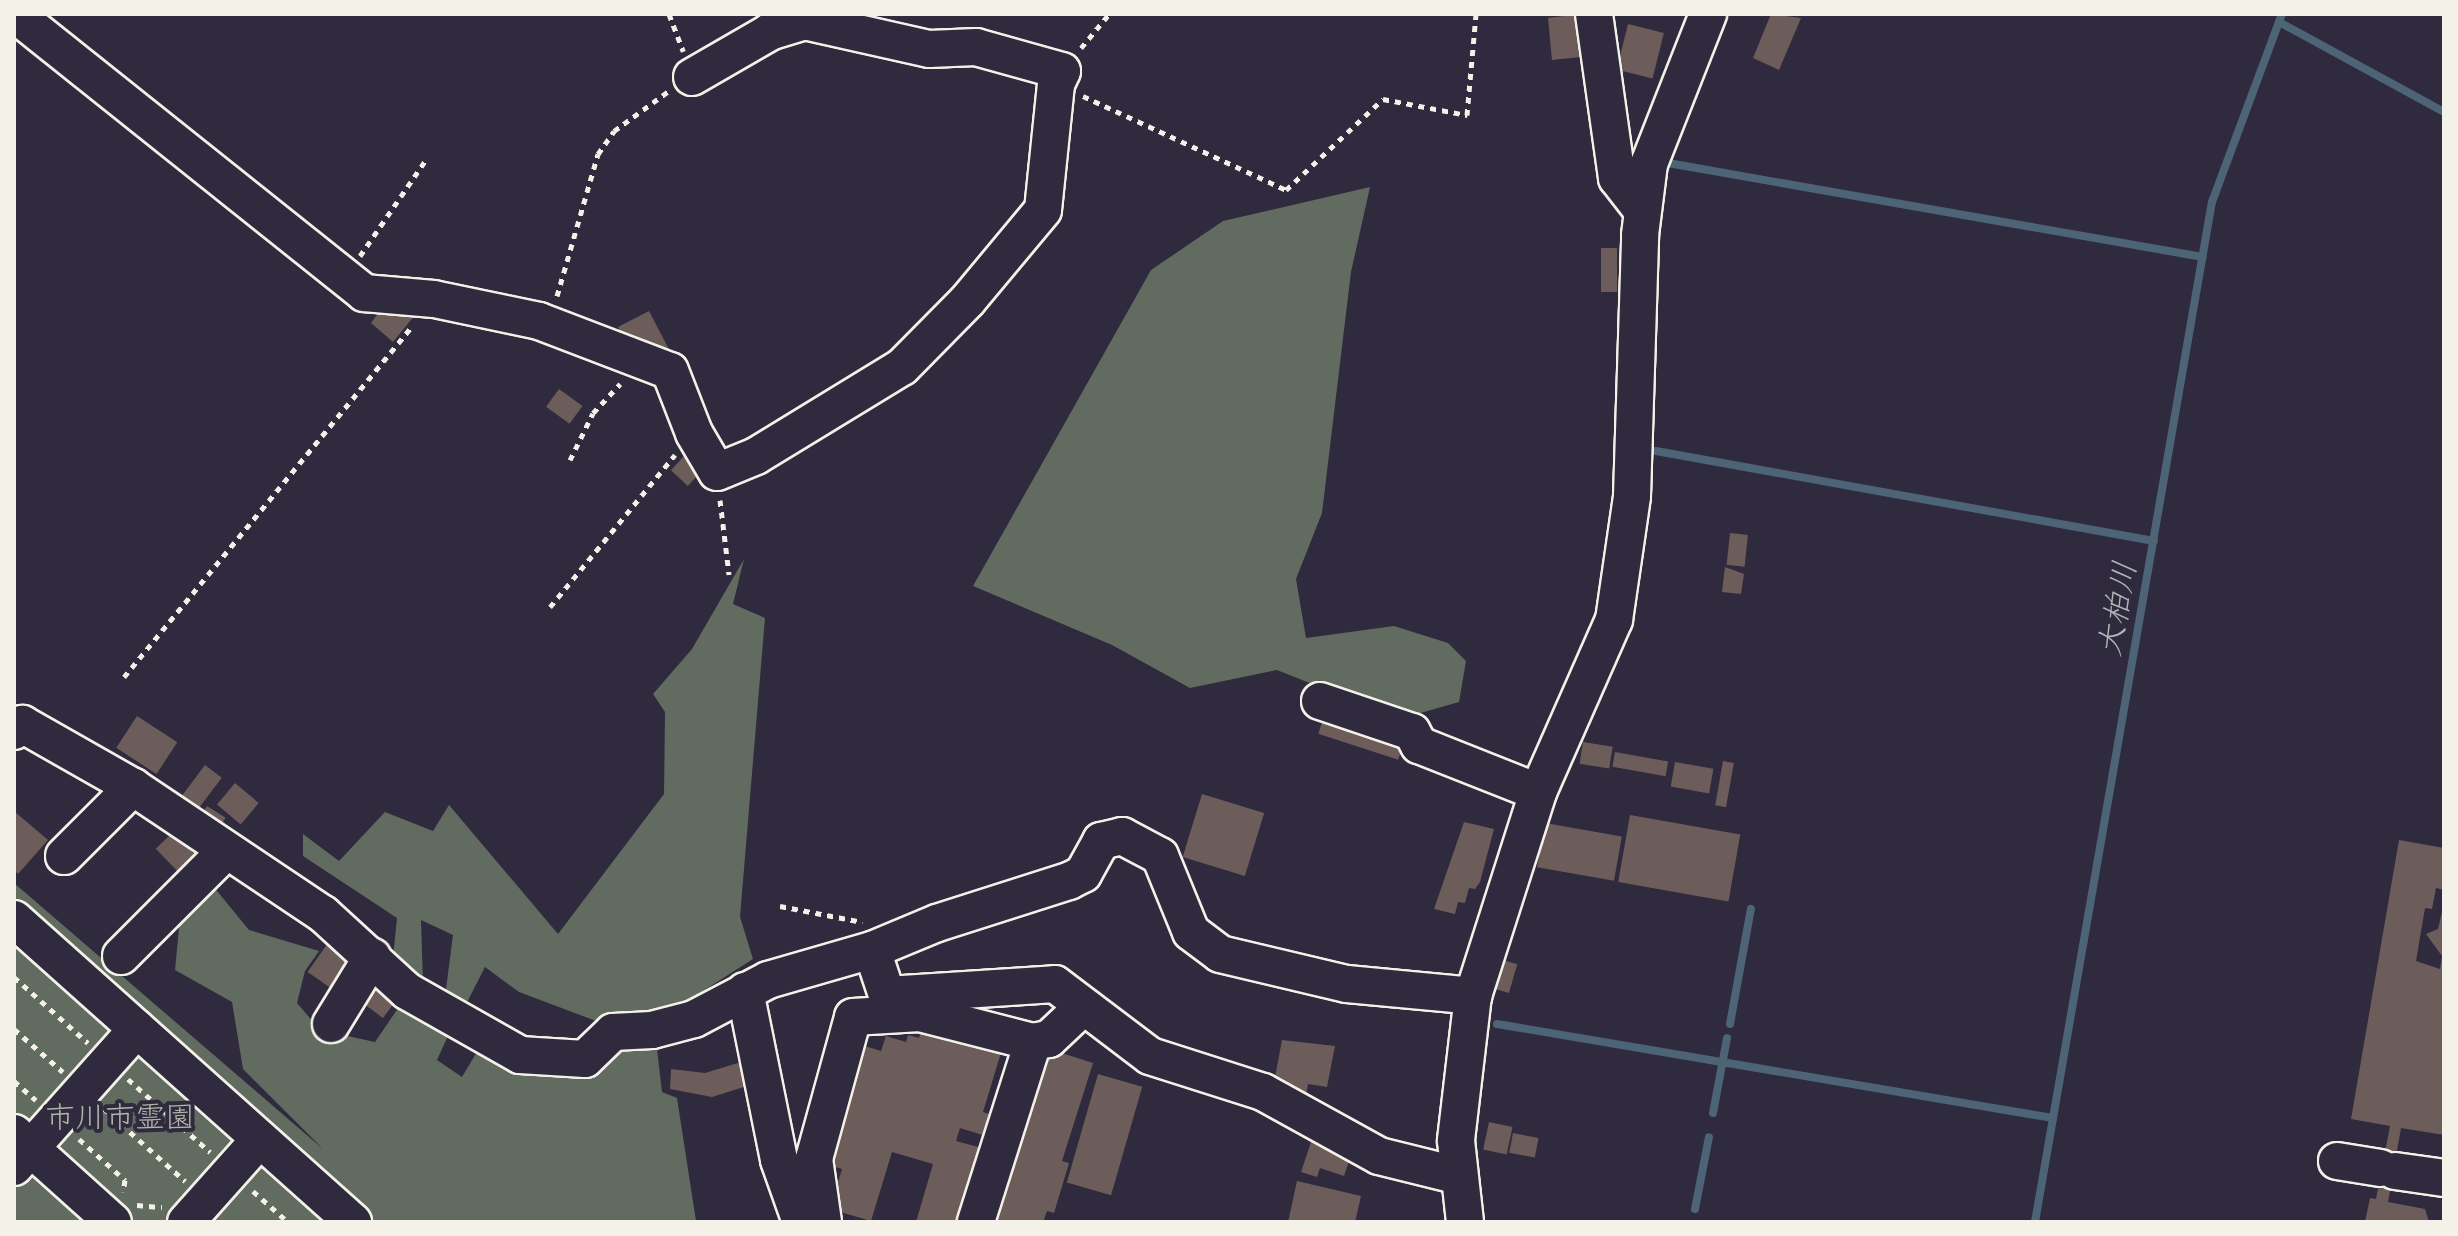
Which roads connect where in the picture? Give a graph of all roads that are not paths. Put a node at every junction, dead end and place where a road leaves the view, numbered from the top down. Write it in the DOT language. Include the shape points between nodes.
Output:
graph roads {
  1 [pos="15,14"];
  2 [pos="1594,14"];
  3 [pos="1708,14"];
  4 [pos="692,77"];
  5 [pos="1642,210"];
  6 [pos="1320,701"];
  7 [pos="17,725"];
  8 [pos="133,787"];
  9 [pos="1538,792"];
  10 [pos="225,852"];
  11 [pos="64,856"];
  12 [pos="16,923"];
  13 [pos="873,936"];
  14 [pos="121,956"];
  15 [pos="372,957"];
  16 [pos="745,991"];
  17 [pos="887,995"];
  18 [pos="1473,996"];
  19 [pos="1083,1007"];
  20 [pos="853,1017"];
  21 [pos="331,1024"];
  22 [pos="137,1029"];
  23 [pos="1033,1042"];
  24 [pos="260,1139"];
  25 [pos="20,1149"];
  26 [pos="2337,1161"];
  27 [pos="1456,1175"];
  28 [pos="2444,1178"];
  29 [pos="196,1211"];
  30 [pos="113,1222"];
  31 [pos="353,1222"];
  32 [pos="801,1222"];
  33 [pos="823,1222"];
  34 [pos="976,1222"];
  35 [pos="1465,1222"];
  1 -- 4 [label="street" via="364,293 434,299 539,321 670,371 694,433 717,472 756,456 902,367 968,300 1043,210 1059,77 976,47 929,49 805,21 770,32"];
  2 -- 5 [label="street" via="1617,178"];
  3 -- 5 [label="street" via="1653,152"];
  5 -- 9 [label="street" via="1628,542 1614,620"];
  6 -- 9 [label="street" via="1412,732 1419,745"];
  7 -- 8 [label="street"];
  8 -- 10 [label="street"];
  8 -- 11 [label="street"];
  9 -- 18 [label="street"];
  10 -- 14 [label="street"];
  10 -- 15 [label="street" via="323,914"];
  12 -- 22 [label="street"];
  13 -- 16 [label="street"];
  13 -- 17 [label="street"];
  13 -- 18 [label="street" via="937,923 1069,881 1083,874 1101,841 1122,836 1160,856 1191,932 1220,954 1347,984"];
  15 -- 16 [label="street" via="407,991 520,1055 577,1061 613,1032 652,1030 694,1019"];
  15 -- 21 [label="street"];
  16 -- 32 [label="street" via="779,1160"];
  17 -- 19 [label="street" via="1055,984"];
  17 -- 20 [label="street"];
  18 -- 27 [label="street"];
  19 -- 23 [label="street" via="1049,1039"];
  19 -- 27 [label="street" via="1150,1056 1263,1092 1379,1156"];
  20 -- 23 [label="street" via="920,1013"];
  20 -- 33 [label="street" via="814,1159"];
  22 -- 24 [label="street"];
  22 -- 25 [label="street"];
  23 -- 34 [label="street"];
  24 -- 29 [label="street"];
  24 -- 31 [label="street"];
  25 -- 30 [label="street"];
  26 -- 28 [label="street"];
  27 -- 35 [label="street"];
}
